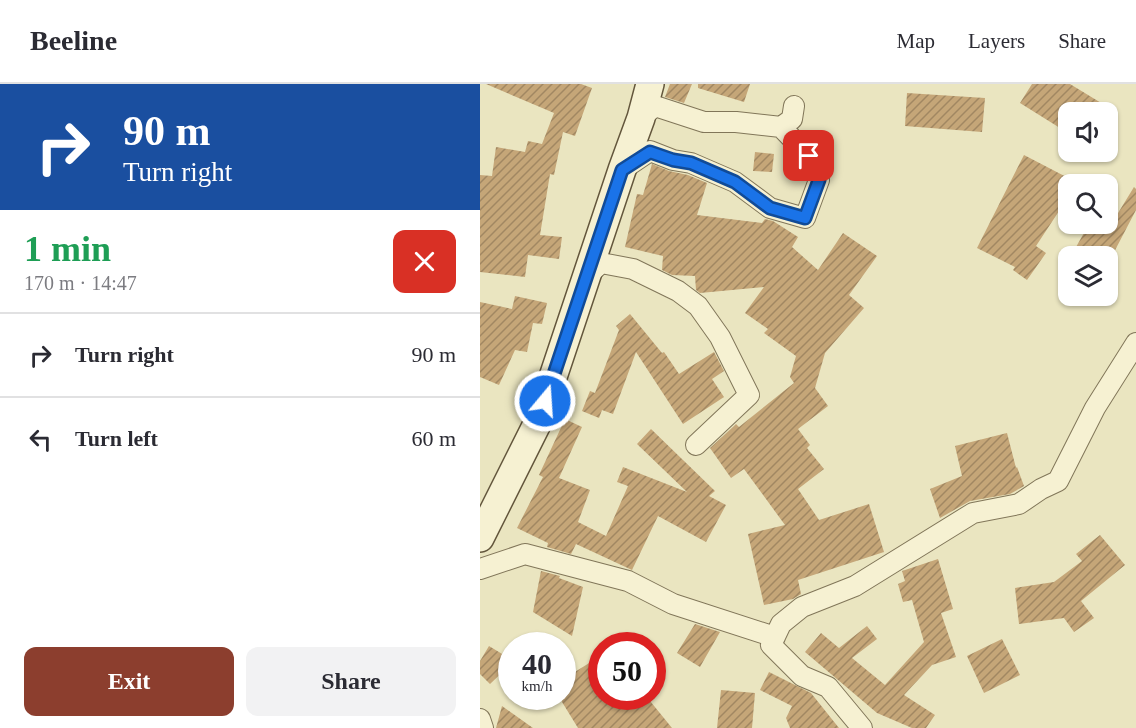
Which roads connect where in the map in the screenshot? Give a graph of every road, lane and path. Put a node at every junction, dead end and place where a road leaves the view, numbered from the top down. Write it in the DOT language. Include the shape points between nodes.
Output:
graph roads {
  1 [pos="650,84"];
  2 [pos="794,106"];
  3 [pos="641,118"];
  4 [pos="781,127"];
  5 [pos="622,170"];
  6 [pos="586,276"];
  7 [pos="1136,343"];
  8 [pos="696,446"];
  9 [pos="480,538"];
  10 [pos="480,569"];
  11 [pos="775,637"];
  12 [pos="480,719"];
  13 [pos="483,728"];
  14 [pos="862,728"];
  1 -- 3 [label="main road"];
  2 -- 4 [label="street" via="792,118"];
  3 -- 4 [label="street" via="655,106 704,122"];
  3 -- 5 [label="main road"];
  4 -- 5 [label="street" via="809,156 819,180 805,218 770,208 735,182 691,163 650,152"];
  5 -- 6 [label="main road"];
  6 -- 8 [label="street" via="601,263 633,269 678,291 698,306 720,337 749,395"];
  6 -- 9 [label="main road" via="538,422"];
  7 -- 11 [label="street" via="1095,408 1058,481 1018,504 973,513 855,586 802,607 781,624"];
  10 -- 11 [label="street" via="525,554 628,581 673,604"];
  11 -- 14 [label="street" via="771,645 802,676 828,687"];
  12 -- 13 [label="street"];
}
